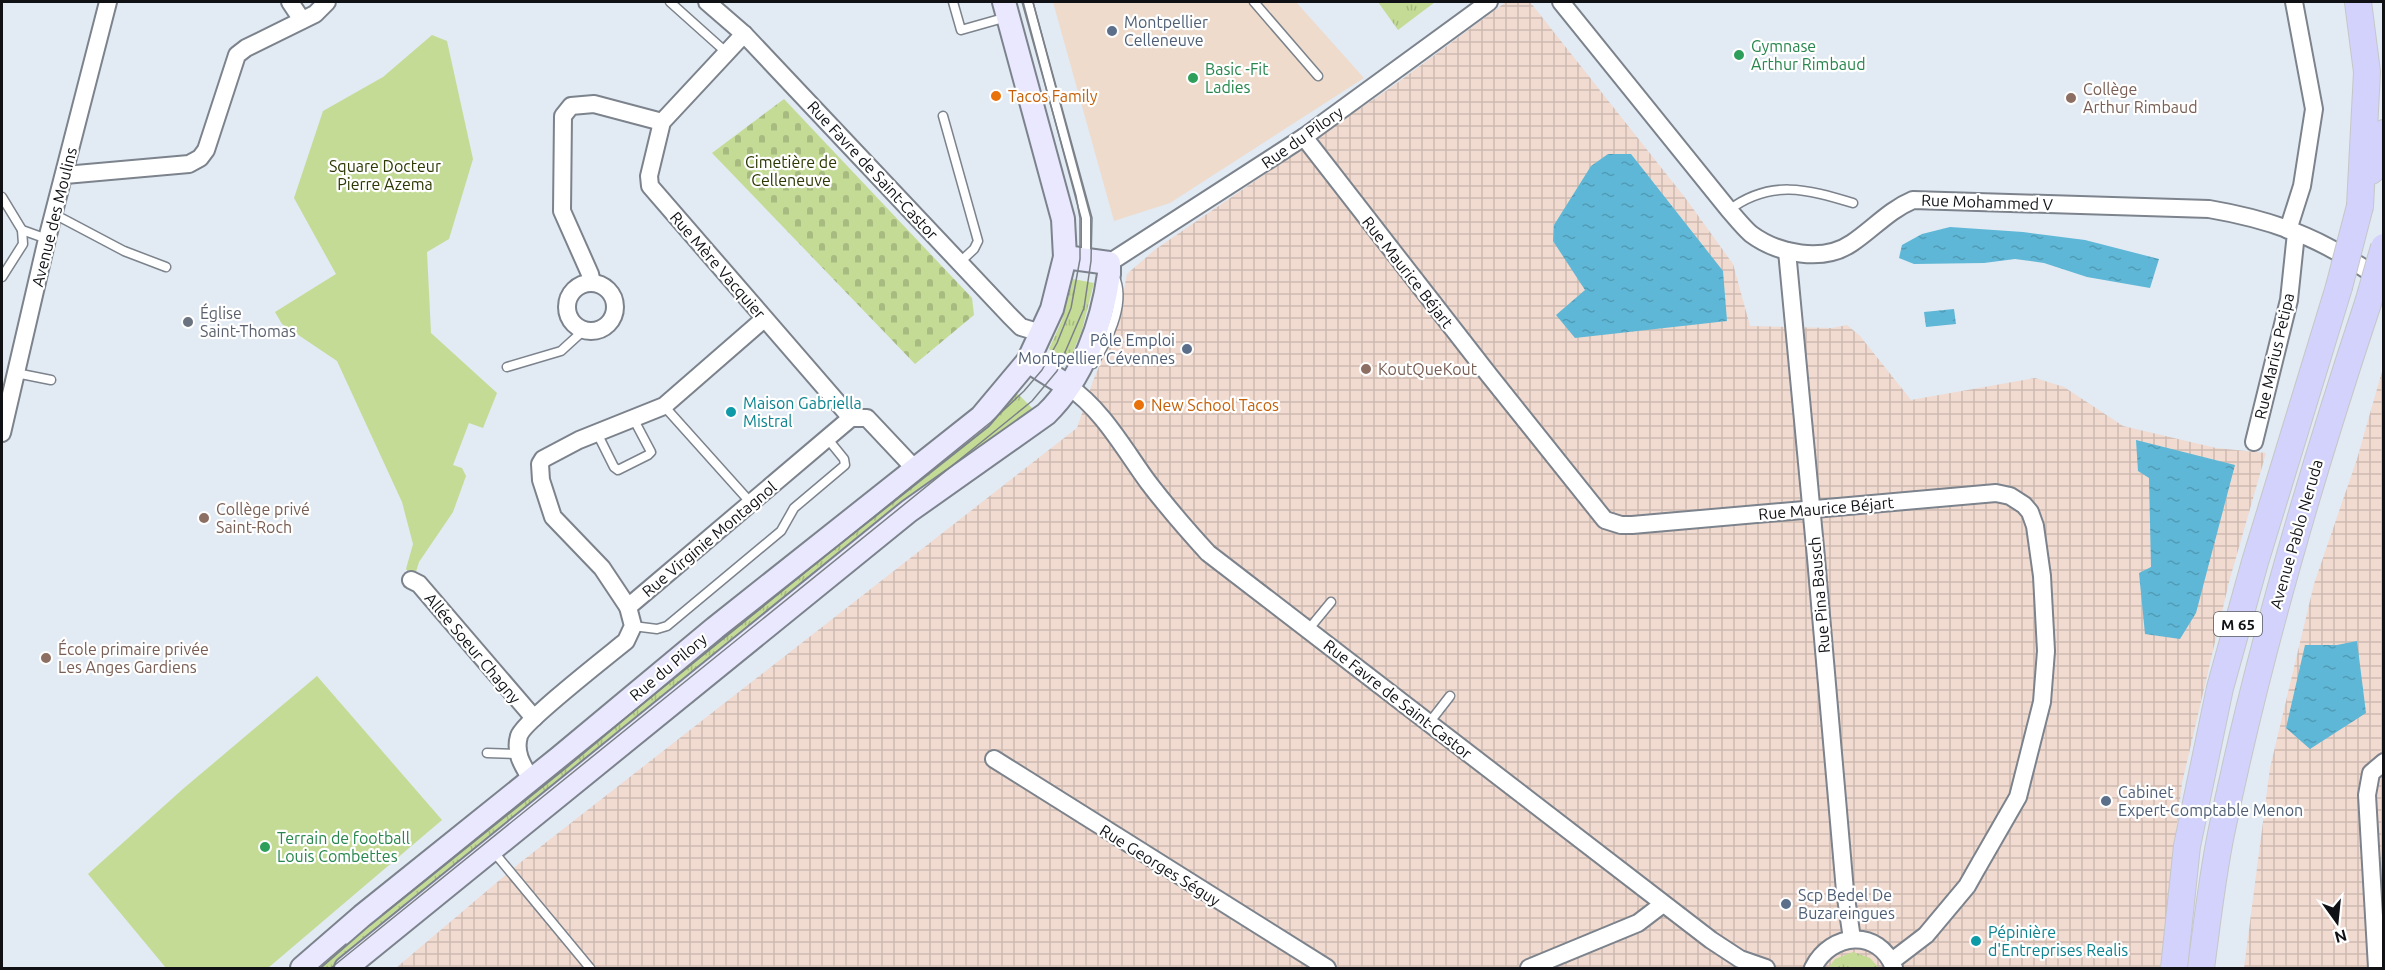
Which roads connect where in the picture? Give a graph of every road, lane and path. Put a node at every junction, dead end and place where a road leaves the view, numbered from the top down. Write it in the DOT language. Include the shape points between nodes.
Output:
graph roads {
  1 [pos="108,2"];
  2 [pos="290,2"];
  3 [pos="327,2"];
  4 [pos="670,2"];
  5 [pos="707,2"];
  6 [pos="953,2"];
  7 [pos="1028,2"];
  8 [pos="1254,2"];
  9 [pos="1489,2"];
  10 [pos="1561,2"];
  11 [pos="2294,2"];
  12 [pos="2358,2"];
  13 [pos="1006,9"];
  14 [pos="302,20"];
  15 [pos="744,34"];
  16 [pos="727,53"];
  17 [pos="1318,76"];
  18 [pos="943,116"];
  19 [pos="662,122"];
  20 [pos="2384,133"];
  21 [pos="1304,137"];
  22 [pos="65,175"];
  23 [pos="2,197"];
  24 [pos="1853,203"];
  25 [pos="2360,206"];
  26 [pos="1729,210"];
  27 [pos="54,214"];
  28 [pos="22,230"];
  29 [pos="2292,231"];
  30 [pos="47,239"];
  31 [pos="2384,247"];
  32 [pos="1787,251"];
  33 [pos="1087,260"];
  34 [pos="960,262"];
  35 [pos="166,267"];
  36 [pos="2,277"];
  37 [pos="2384,280"];
  38 [pos="592,284"];
  39 [pos="764,319"];
  40 [pos="584,330"];
  41 [pos="1041,333"];
  42 [pos="1028,361"];
  43 [pos="507,367"];
  44 [pos="16,373"];
  45 [pos="51,380"];
  46 [pos="1068,386"];
  47 [pos="664,406"];
  48 [pos="633,418"];
  49 [pos="851,418"];
  50 [pos="597,432"];
  51 [pos="2,433"];
  52 [pos="827,438"];
  53 [pos="2254,442"];
  54 [pos="915,470"];
  55 [pos="751,503"];
  56 [pos="1811,510"];
  57 [pos="411,580"];
  58 [pos="1331,602"];
  59 [pos="628,608"];
  60 [pos="633,626"];
  61 [pos="1308,630"];
  62 [pos="1450,696"];
  63 [pos="534,718"];
  64 [pos="1429,723"];
  65 [pos="487,753"];
  66 [pos="517,754"];
  67 [pos="994,759"];
  68 [pos="2384,762"];
  69 [pos="531,779"];
  70 [pos="491,849"];
  71 [pos="1663,904"];
  72 [pos="1852,939"];
  73 [pos="1893,965"];
  74 [pos="302,969"];
  75 [pos="346,969"];
  76 [pos="590,969"];
  77 [pos="1327,969"];
  78 [pos="1529,969"];
  79 [pos="1767,969"];
  80 [pos="1814,969"];
  81 [pos="2174,969"];
  82 [pos="2201,969"];
  83 [pos="2377,969"];
  1 -- 22 [label="street, Avenue des Moulins"];
  2 -- 14 [label="street"];
  3 -- 14 [label="street"];
  4 -- 16 [label="lane"];
  5 -- 15 [label="street, Rue Favre de Saint-Castor"];
  6 -- 13 [label="lane" via="961,30"];
  7 -- 33 [label="lane" via="1086,218"];
  8 -- 17 [label="lane"];
  9 -- 21 [label="street, Rue du Pilory"];
  10 -- 26 [label="street, Rue Mohammed V"];
  11 -- 29 [label="street, Rue Marius Petipa" via="2314,109"];
  12 -- 25 [label="main road" via="2367,72"];
  13 -- 33 [label="main road" via="1063,219"];
  14 -- 22 [label="street" via="237,56 200,158 189,164"];
  15 -- 16 [label="street, Rue Mère Vacquier"];
  15 -- 34 [label="street, Rue Favre de Saint-Castor"];
  16 -- 19 [label="street, Rue Mère Vacquier"];
  18 -- 34 [label="lane" via="978,241"];
  19 -- 38 [label="street" via="594,104 571,106 563,116 562,211"];
  19 -- 39 [label="street, Rue Mère Vacquier" via="650,186"];
  20 -- 25 [label="main road, M 65"];
  21 -- 33 [label="street, Rue du Pilory"];
  21 -- 56 [label="street, Rue Maurice Béjart" via="1605,520 1632,525"];
  22 -- 27 [label="street, Avenue des Moulins"];
  23 -- 28 [label="lane"];
  24 -- 26 [label="lane" via="1798,189 1774,189"];
  25 -- 81 [label="main road, Avenue Pablo Neruda / M 65, bridge" via="2220,688 2187,846"];
  26 -- 32 [label="street, Rue Mohammed V" via="1750,233"];
  27 -- 30 [label="street, Avenue des Moulins"];
  27 -- 35 [label="lane" via="124,251"];
  28 -- 30 [label="lane"];
  28 -- 36 [label="lane" via="23,244"];
  29 -- 32 [label="street, Rue Mohammed V" via="2250,216 2209,209 1913,200 1850,245 1815,254"];
  29 -- 37 [label="street, Rue Mohammed V"];
  29 -- 53 [label="street, Rue Marius Petipa" via="2289,300"];
  30 -- 44 [label="street, Avenue des Moulins"];
  31 -- 82 [label="main road, Avenue Pablo Neruda / M 65, bridge" via="2267,632 2221,835"];
  32 -- 56 [label="street, Rue Pina Bausch"];
  33 -- 41 [label="main road, Rue du Pilory" via="1052,309"];
  33 -- 46 [label="main road, Rue du Pilory" via="1107,291 1093,342"];
  34 -- 41 [label="street, Rue Favre de Saint-Castor" via="1021,327"];
  38 -- 40 [label="street" via="577,288 568,300 572,322"];
  38 -- 40 [label="street" via="607,290 614,311 607,325"];
  39 -- 47 [label="street"];
  39 -- 49 [label="street, Rue Mère Vacquier"];
  40 -- 43 [label="lane" via="561,351"];
  41 -- 42 [label="main road, Rue du Pilory"];
  42 -- 46 [label="main road"];
  42 -- 54 [label="main road, Rue du Pilory" via="981,417"];
  44 -- 45 [label="lane"];
  44 -- 51 [label="street, Avenue des Moulins"];
  46 -- 61 [label="street, Rue Favre de Saint-Castor" via="1097,413 1165,505 1208,553"];
  46 -- 70 [label="main road, Rue du Pilory" via="1044,416 909,511"];
  47 -- 48 [label="street"];
  47 -- 55 [label="lane"];
  48 -- 50 [label="street"];
  48 -- 50 [label="lane" via="651,452 618,470"];
  49 -- 52 [label="street, Rue Virginie Montagnol"];
  49 -- 54 [label="street, Rue Mère Vacquier" via="867,418"];
  50 -- 59 [label="street" via="543,459 541,480 553,517 602,568"];
  52 -- 55 [label="street, Rue Virginie Montagnol"];
  52 -- 60 [label="lane" via="845,465 794,508 781,531 667,626"];
  54 -- 69 [label="main road, Rue du Pilory"];
  55 -- 59 [label="street, Rue Virginie Montagnol"];
  56 -- 72 [label="street, Rue Pina Bausch"];
  56 -- 73 [label="street, Rue Maurice Béjart" via="1996,493 2024,505 2035,526 2046,651 2042,702 2018,797 1967,886 1926,935"];
  57 -- 63 [label="street, Allée Soeur Chagny" via="419,584"];
  58 -- 61 [label="lane"];
  59 -- 60 [label="street, Rue Virginie Montagnol"];
  60 -- 63 [label="street" via="626,641"];
  61 -- 64 [label="street, Rue Favre de Saint-Castor"];
  62 -- 64 [label="lane"];
  63 -- 66 [label="street" via="519,735"];
  64 -- 71 [label="street, Rue Favre de Saint-Castor"];
  65 -- 66 [label="lane"];
  66 -- 69 [label="street"];
  67 -- 77 [label="street, Rue Georges Séguy"];
  68 -- 83 [label="street" via="2371,773 2367,795"];
  69 -- 74 [label="main road, Rue du Pilory"];
  70 -- 75 [label="main road, Rue du Pilory"];
  70 -- 76 [label="lane"];
  71 -- 78 [label="street" via="1638,923"];
  71 -- 79 [label="street, Rue Favre de Saint-Castor" via="1740,959"];
  72 -- 73 [label="street" via="1875,944"];
  72 -- 80 [label="street" via="1828,948"];
}
